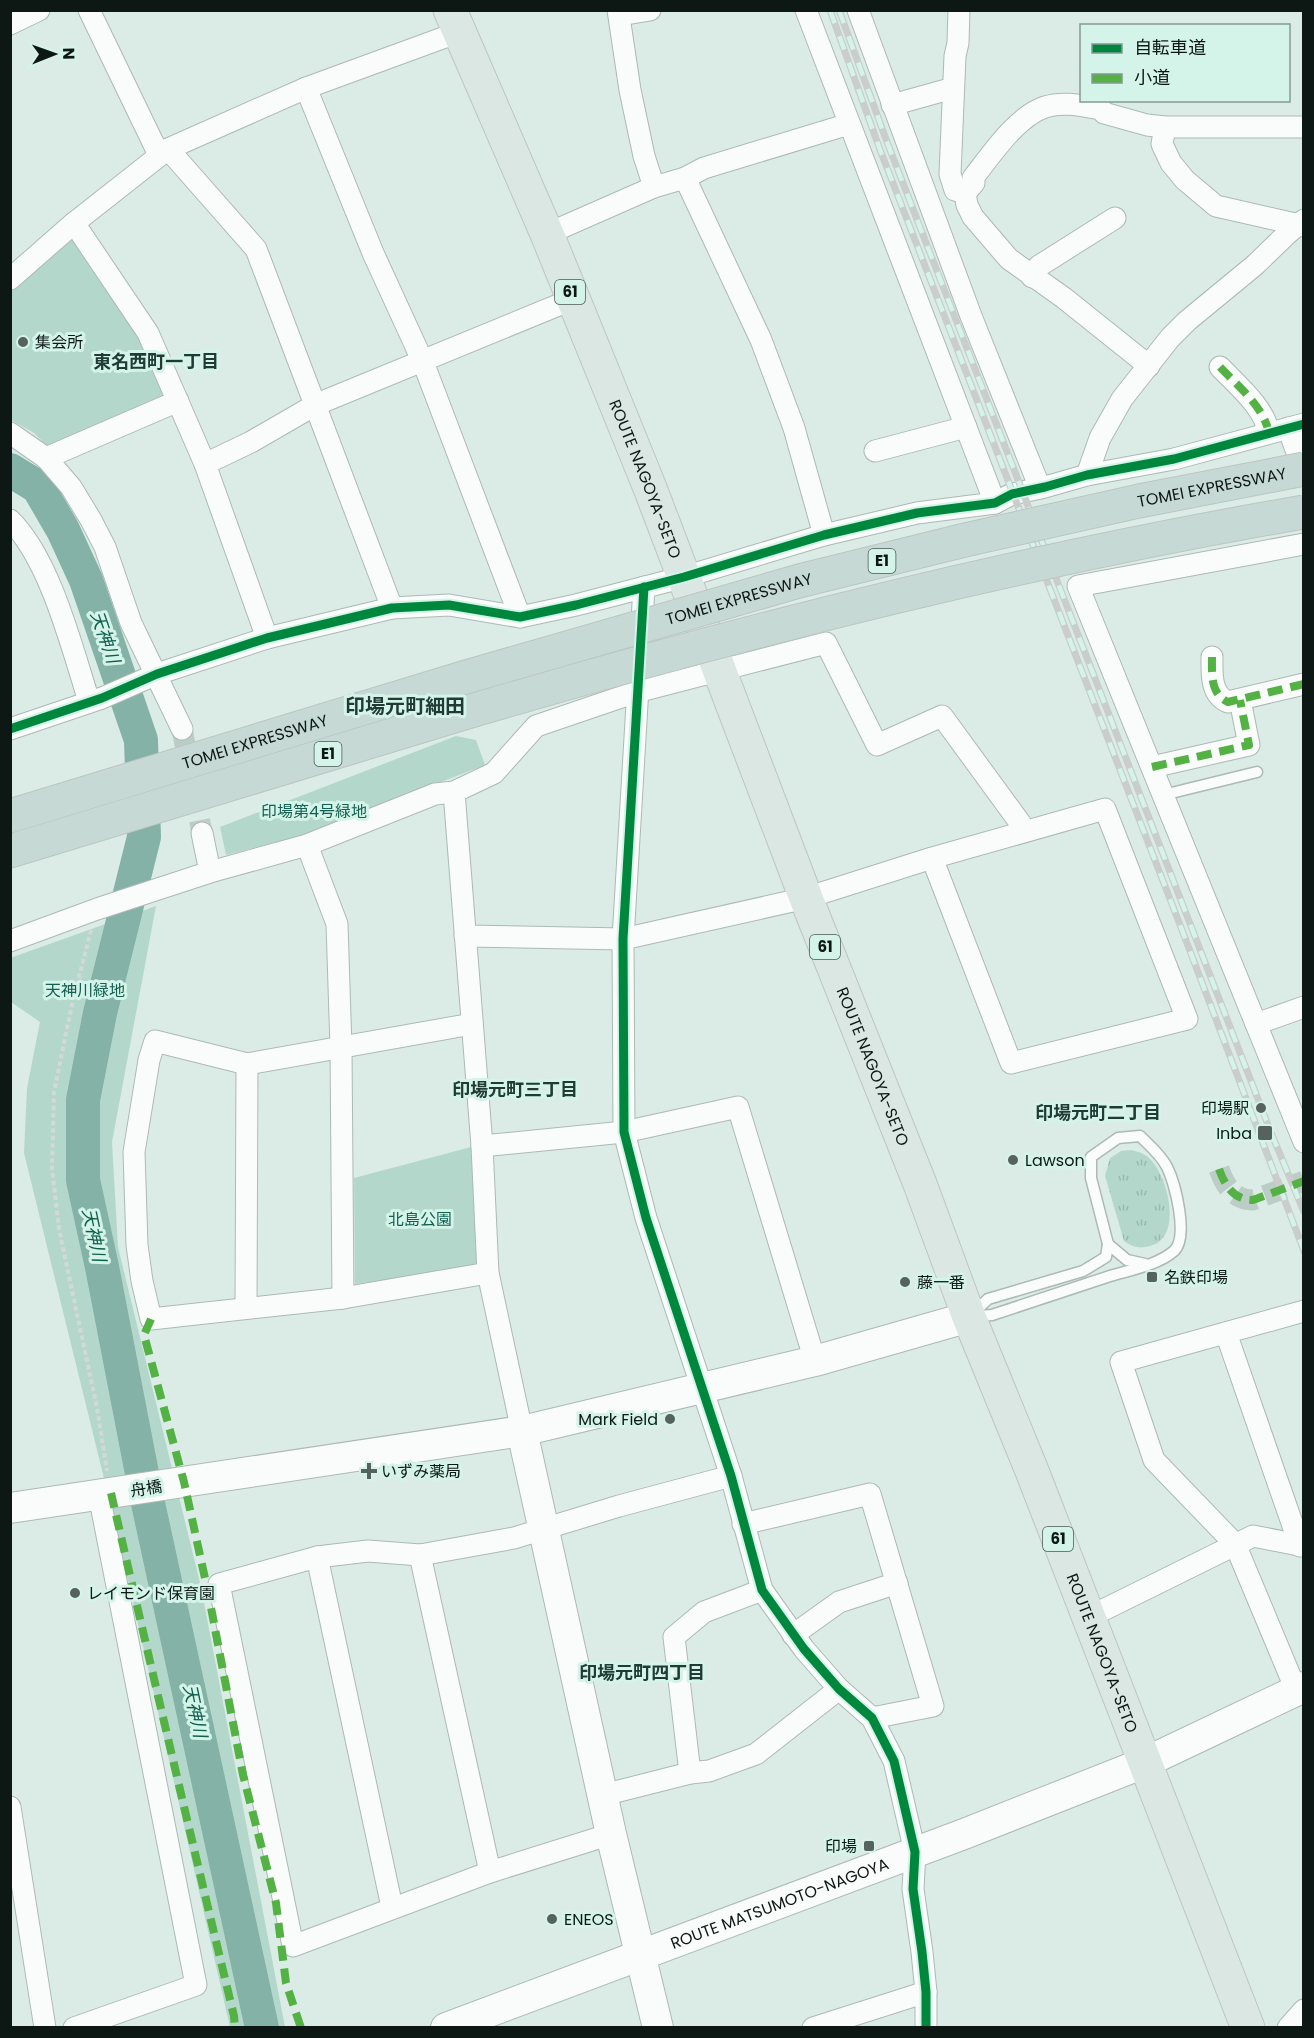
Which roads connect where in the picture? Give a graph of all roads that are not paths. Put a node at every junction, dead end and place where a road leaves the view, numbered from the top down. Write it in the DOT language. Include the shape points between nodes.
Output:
graph roads {
  1 [pos="39,10"];
  2 [pos="89,10"];
  3 [pos="650,10"];
  4 [pos="806,10"];
  5 [pos="858,10"];
  6 [pos="959,10"];
  7 [pos="619,13"];
  8 [pos="454,21"];
  9 [pos="10,24"];
  10 [pos="306,88"];
  11 [pos="953,88"];
  12 [pos="892,105"];
  13 [pos="849,124"];
  14 [pos="1165,127"];
  15 [pos="1304,128"];
  16 [pos="164,152"];
  17 [pos="685,178"];
  18 [pos="654,186"];
  19 [pos="965,193"];
  20 [pos="1115,218"];
  21 [pos="74,223"];
  22 [pos="1302,223"];
  23 [pos="547,234"];
  24 [pos="1032,277"];
  25 [pos="10,279"];
  26 [pos="573,298"];
  27 [pos="423,362"];
  28 [pos="1149,366"];
  29 [pos="1220,368"];
  30 [pos="178,401"];
  31 [pos="315,405"];
  32 [pos="966,427"];
  33 [pos="1287,429"];
  34 [pos="10,433"];
  35 [pos="876,451"];
  36 [pos="46,458"];
  37 [pos="205,464"];
  38 [pos="1304,470"];
  39 [pos="1087,475"];
  40 [pos="1040,488"];
  41 [pos="995,503"];
  42 [pos="1304,512"];
  43 [pos="10,520"];
  44 [pos="824,535"];
  45 [pos="1304,544"];
  46 [pos="684,577"];
  47 [pos="644,587"];
  48 [pos="392,608"];
  49 [pos="520,617"];
  50 [pos="267,638"];
  51 [pos="1212,657"];
  52 [pos="719,670"];
  53 [pos="153,676"];
  54 [pos="1304,684"];
  55 [pos="636,692"];
  56 [pos="95,699"];
  57 [pos="1240,700"];
  58 [pos="10,729"];
  59 [pos="182,729"];
  60 [pos="1152,767"];
  61 [pos="1257,772"];
  62 [pos="454,792"];
  63 [pos="1163,795"];
  64 [pos="10,816"];
  65 [pos="1026,831"];
  66 [pos="202,833"];
  67 [pos="308,845"];
  68 [pos="10,851"];
  69 [pos="932,858"];
  70 [pos="210,872"];
  71 [pos="806,898"];
  72 [pos="465,936"];
  73 [pos="623,939"];
  74 [pos="10,941"];
  75 [pos="1304,1007"];
  76 [pos="472,1023"];
  77 [pos="1256,1024"];
  78 [pos="341,1048"];
  79 [pos="248,1064"];
  80 [pos="624,1132"];
  81 [pos="1304,1142"];
  82 [pos="482,1146"];
  83 [pos="1108,1244"];
  84 [pos="1148,1264"];
  85 [pos="488,1273"];
  86 [pos="343,1298"];
  87 [pos="246,1308"];
  88 [pos="1304,1311"];
  89 [pos="969,1317"];
  90 [pos="1226,1333"];
  91 [pos="815,1361"];
  92 [pos="702,1388"];
  93 [pos="522,1431"];
  94 [pos="731,1476"];
  95 [pos="108,1493"];
  96 [pos="10,1508"];
  97 [pos="743,1524"];
  98 [pos="544,1528"];
  99 [pos="1235,1544"];
  100 [pos="1302,1546"];
  101 [pos="420,1555"];
  102 [pos="317,1557"];
  103 [pos="897,1583"];
  104 [pos="762,1590"];
  105 [pos="1088,1618"];
  106 [pos="793,1635"];
  107 [pos="1300,1688"];
  108 [pos="839,1689"];
  109 [pos="872,1718"];
  110 [pos="1144,1763"];
  111 [pos="690,1773"];
  112 [pos="603,1795"];
  113 [pos="10,1807"];
  114 [pos="611,1834"];
  115 [pos="915,1852"];
  116 [pos="490,1872"];
  117 [pos="392,1907"];
  118 [pos="641,1953"];
  119 [pos="926,1992"];
  120 [pos="1304,2010"];
  121 [pos="45,2028"];
  122 [pos="74,2028"];
  123 [pos="446,2028"];
  124 [pos="658,2028"];
  125 [pos="813,2028"];
  126 [pos="926,2028"];
  127 [pos="1248,2028"];
  128 [pos="1288,2028"];
  1 -- 9 [label="street"];
  2 -- 16 [label="street"];
  3 -- 7 [label="street"];
  4 -- 13 [label="street"];
  5 -- 12 [label="street"];
  6 -- 11 [label="street"];
  7 -- 18 [label="street" via="630,90"];
  8 -- 10 [label="street"];
  8 -- 23 [label="main road, ROUTE NAGOYA-SETO / 61"];
  10 -- 16 [label="street"];
  10 -- 27 [label="street"];
  11 -- 12 [label="street"];
  11 -- 19 [label="street" via="951,174 955,190"];
  12 -- 40 [label="street"];
  13 -- 17 [label="street" via="704,168"];
  13 -- 32 [label="street"];
  14 -- 15 [label="street"];
  14 -- 19 [label="street" via="1078,105 1046,107 1030,114 1000,144"];
  14 -- 22 [label="street" via="1162,144 1171,163 1216,206"];
  16 -- 21 [label="street"];
  16 -- 31 [label="street" via="256,249"];
  17 -- 18 [label="street"];
  17 -- 44 [label="street" via="761,340 794,428"];
  18 -- 23 [label="street"];
  19 -- 24 [label="street" via="967,206 980,226 1008,259"];
  20 -- 24 [label="street" via="1039,266"];
  21 -- 25 [label="street"];
  21 -- 30 [label="street" via="148,333"];
  22 -- 28 [label="street" via="1186,321"];
  23 -- 26 [label="main road, ROUTE NAGOYA-SETO / 61"];
  24 -- 28 [label="street"];
  26 -- 27 [label="street"];
  26 -- 46 [label="main road, ROUTE NAGOYA-SETO / 61"];
  27 -- 31 [label="street"];
  27 -- 49 [label="street"];
  28 -- 39 [label="street" via="1122,399 1100,438"];
  29 -- 33 [label="street" via="1268,426"];
  30 -- 36 [label="street"];
  30 -- 37 [label="street"];
  31 -- 37 [label="street"];
  31 -- 48 [label="street"];
  32 -- 35 [label="street"];
  32 -- 41 [label="street"];
  33 -- 38 [label="street"];
  33 -- 39 [label="street" via="1174,459"];
  34 -- 36 [label="street"];
  36 -- 53 [label="street" via="71,487 105,547"];
  37 -- 50 [label="street"];
  38 -- 64 [label="highway, TOMEI EXPRESSWAY / E1, bridge" via="1127,504 799,581 466,677"];
  39 -- 40 [label="street"];
  40 -- 41 [label="street" via="1012,494"];
  41 -- 44 [label="street" via="917,513"];
  42 -- 68 [label="highway, TOMEI EXPRESSWAY / E1, bridge" via="1123,546 928,589 614,669"];
  43 -- 56 [label="street" via="23,533 45,573"];
  44 -- 46 [label="street"];
  45 -- 60 [label="street" via="1078,586"];
  46 -- 47 [label="street"];
  46 -- 52 [label="main road, ROUTE NAGOYA-SETO / 61"];
  47 -- 49 [label="street"];
  47 -- 55 [label="street"];
  48 -- 49 [label="street" via="449,605"];
  48 -- 50 [label="street"];
  50 -- 53 [label="street"];
  51 -- 57 [label="street" via="1214,687 1228,702"];
  52 -- 55 [label="street"];
  52 -- 65 [label="street" via="825,643 878,745 942,716"];
  52 -- 71 [label="main road, ROUTE NAGOYA-SETO / 61"];
  53 -- 56 [label="street"];
  53 -- 59 [label="street"];
  54 -- 57 [label="street"];
  55 -- 62 [label="street" via="536,726 494,773"];
  55 -- 73 [label="street"];
  56 -- 58 [label="street"];
  57 -- 60 [label="street" via="1249,745"];
  60 -- 63 [label="street"];
  61 -- 63 [label="lane"];
  62 -- 67 [label="street" via="435,794"];
  62 -- 72 [label="street"];
  63 -- 77 [label="street"];
  65 -- 69 [label="street"];
  65 -- 69 [label="street" via="1105,809 1187,1019 1011,1063"];
  66 -- 70 [label="street"];
  67 -- 70 [label="street"];
  67 -- 78 [label="street" via="337,924"];
  69 -- 71 [label="street"];
  70 -- 74 [label="street"];
  71 -- 73 [label="street"];
  71 -- 89 [label="main road, ROUTE NAGOYA-SETO / 61"];
  72 -- 73 [label="street"];
  72 -- 76 [label="street"];
  73 -- 80 [label="street"];
  75 -- 77 [label="street"];
  76 -- 78 [label="street"];
  76 -- 82 [label="street"];
  77 -- 81 [label="street"];
  78 -- 79 [label="street"];
  78 -- 86 [label="street"];
  79 -- 87 [label="street"];
  79 -- 87 [label="street" via="155,1041 134,1152 137,1245 151,1319"];
  80 -- 82 [label="street"];
  80 -- 91 [label="street" via="738,1107"];
  80 -- 92 [label="street" via="646,1218"];
  82 -- 85 [label="street"];
  83 -- 84 [label="lane" via="1127,1260"];
  83 -- 84 [label="lane" via="1091,1178 1091,1157 1118,1138 1140,1136 1167,1166 1180,1212 1180,1241 1175,1250"];
  83 -- 89 [label="lane" via="1106,1257 1083,1271 988,1299"];
  84 -- 89 [label="lane" via="992,1315"];
  85 -- 86 [label="street"];
  85 -- 93 [label="street"];
  86 -- 87 [label="street"];
  88 -- 90 [label="street"];
  89 -- 91 [label="street, 舟橋"];
  89 -- 105 [label="main road, ROUTE NAGOYA-SETO / 61"];
  90 -- 99 [label="street" via="1121,1362 1154,1460"];
  90 -- 100 [label="street"];
  91 -- 92 [label="street, 舟橋"];
  92 -- 93 [label="street, 舟橋"];
  92 -- 94 [label="street"];
  93 -- 95 [label="street, 舟橋"];
  93 -- 98 [label="street"];
  94 -- 97 [label="street"];
  94 -- 98 [label="street"];
  95 -- 96 [label="street, 舟橋"];
  95 -- 122 [label="street" via="196,1985"];
  97 -- 103 [label="street" via="870,1494"];
  97 -- 104 [label="street"];
  98 -- 101 [label="street" via="514,1538"];
  98 -- 112 [label="street"];
  99 -- 100 [label="street" via="1253,1536"];
  99 -- 105 [label="street"];
  99 -- 107 [label="street"];
  101 -- 102 [label="street" via="368,1551"];
  101 -- 116 [label="street"];
  102 -- 117 [label="street"];
  102 -- 117 [label="street" via="219,1584 293,1946"];
  103 -- 106 [label="street" via="839,1602"];
  103 -- 109 [label="street" via="933,1706"];
  104 -- 106 [label="street"];
  104 -- 111 [label="street" via="704,1612 674,1637"];
  105 -- 110 [label="main road, ROUTE NAGOYA-SETO / 61"];
  106 -- 108 [label="street"];
  107 -- 110 [label="street, ROUTE MATSUMOTO-NAGOYA"];
  108 -- 109 [label="street"];
  108 -- 111 [label="street" via="756,1754 710,1771"];
  109 -- 115 [label="street" via="894,1761"];
  110 -- 115 [label="street, ROUTE MATSUMOTO-NAGOYA"];
  110 -- 127 [label="main road, ROUTE NAGOYA-SETO / 61"];
  111 -- 112 [label="street"];
  112 -- 114 [label="street"];
  113 -- 121 [label="street"];
  114 -- 116 [label="street"];
  114 -- 118 [label="street"];
  115 -- 118 [label="street, ROUTE MATSUMOTO-NAGOYA"];
  115 -- 119 [label="street" via="913,1889"];
  116 -- 117 [label="street"];
  118 -- 123 [label="street, ROUTE MATSUMOTO-NAGOYA"];
  118 -- 124 [label="street"];
  119 -- 125 [label="street"];
  119 -- 126 [label="street"];
  120 -- 128 [label="street"];
}
